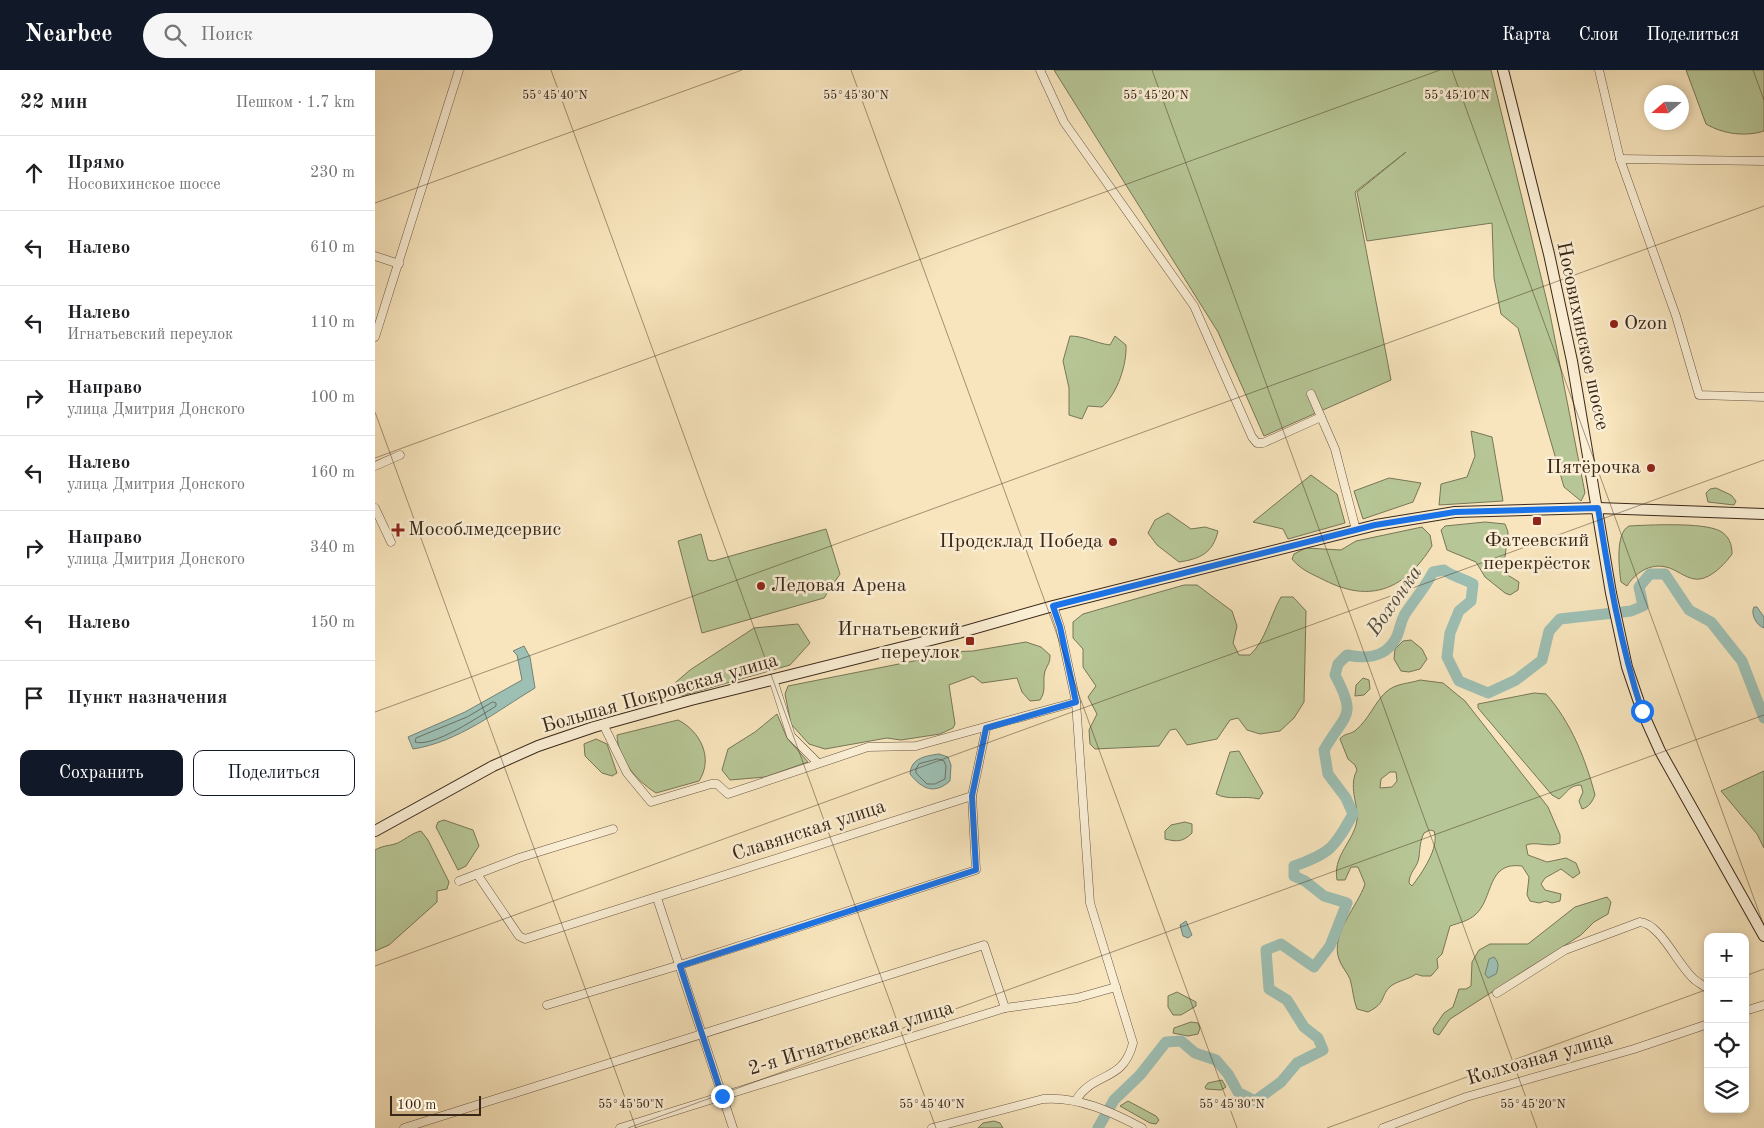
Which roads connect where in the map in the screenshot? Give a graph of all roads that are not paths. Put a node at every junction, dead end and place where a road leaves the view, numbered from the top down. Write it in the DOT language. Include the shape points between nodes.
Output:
graph roads {
  1 [pos="459,70"];
  2 [pos="1040,70"];
  3 [pos="1503,70"];
  4 [pos="1599,70"];
  5 [pos="1619,158"];
  6 [pos="1764,161"];
  7 [pos="375,256"];
  8 [pos="399,264"];
  9 [pos="375,337"];
  10 [pos="1311,394"];
  11 [pos="1764,397"];
  12 [pos="1321,417"];
  13 [pos="400,456"];
  14 [pos="375,466"];
  15 [pos="375,508"];
  16 [pos="1598,508"];
  17 [pos="1764,514"];
  18 [pos="1356,530"];
  19 [pos="391,542"];
  20 [pos="1053,606"];
  21 [pos="773,680"];
  22 [pos="1076,702"];
  23 [pos="603,724"];
  24 [pos="986,728"];
  25 [pos="818,763"];
  26 [pos="972,796"];
  27 [pos="613,830"];
  28 [pos="375,831"];
  29 [pos="477,874"];
  30 [pos="459,881"];
  31 [pos="657,898"];
  32 [pos="1764,936"];
  33 [pos="680,966"];
  34 [pos="1704,986"];
  35 [pos="1116,987"];
  36 [pos="1497,993"];
  37 [pos="547,1005"];
  38 [pos="1764,1005"];
  39 [pos="1005,1008"];
  40 [pos="1749,1010"];
  41 [pos="1704,1025"];
  42 [pos="702,1034"];
  43 [pos="722,1096"];
  44 [pos="1079,1101"];
  45 [pos="404,1128"];
  46 [pos="620,1128"];
  47 [pos="733,1128"];
  48 [pos="932,1128"];
  49 [pos="1142,1128"];
  50 [pos="1383,1128"];
  1 -- 8 [label="street"];
  2 -- 12 [label="street" via="1065,122 1193,306 1252,437 1257,443 1263,443"];
  3 -- 16 [label="main road, Носовихинское шоссе" via="1549,254"];
  4 -- 5 [label="street"];
  5 -- 6 [label="street"];
  5 -- 11 [label="street" via="1676,316 1699,395"];
  7 -- 8 [label="street"];
  8 -- 9 [label="street"];
  10 -- 12 [label="street"];
  12 -- 18 [label="street" via="1335,449"];
  13 -- 14 [label="street"];
  15 -- 19 [label="street"];
  16 -- 17 [label="main road, Большая Покровская улица"];
  16 -- 18 [label="main road, Большая Покровская улица" via="1455,512"];
  16 -- 32 [label="main road, Носовихинское шоссе" via="1619,630 1642,711 1660,751"];
  18 -- 20 [label="main road, Большая Покровская улица"];
  20 -- 21 [label="main road, Большая Покровская улица"];
  20 -- 22 [label="street"];
  21 -- 23 [label="main road, Большая Покровская улица"];
  21 -- 25 [label="street" via="791,736"];
  22 -- 24 [label="street"];
  22 -- 35 [label="street" via="1090,902"];
  23 -- 25 [label="street" via="627,773 651,802 711,784 717,784 728,794"];
  23 -- 28 [label="main road, Большая Покровская улица" via="538,746 493,766"];
  24 -- 25 [label="street" via="916,746 867,747"];
  24 -- 26 [label="street"];
  26 -- 31 [label="street, Славянская улица"];
  26 -- 33 [label="street" via="976,870"];
  27 -- 29 [label="street"];
  29 -- 30 [label="street"];
  29 -- 31 [label="street, Славянская улица" via="522,939"];
  31 -- 33 [label="street"];
  33 -- 37 [label="street"];
  33 -- 42 [label="street"];
  34 -- 36 [label="street" via="1695,980 1655,929 1646,922 1640,922 1565,950"];
  35 -- 39 [label="street, 2-я Игнатьевская улица" via="1077,998"];
  35 -- 44 [label="street" via="1133,1043 1130,1055 1125,1064 1109,1077 1089,1084"];
  38 -- 40 [label="street"];
  39 -- 42 [label="street" via="984,946"];
  39 -- 43 [label="street, 2-я Игнатьевская улица"];
  41 -- 50 [label="street, Колхозная улица" via="1466,1097"];
  42 -- 43 [label="street"];
  42 -- 45 [label="street"];
  43 -- 46 [label="street, 2-я Игнатьевская улица"];
  43 -- 47 [label="street"];
  44 -- 48 [label="street" via="1062,1097 1043,1099"];
  44 -- 49 [label="street"];
}
